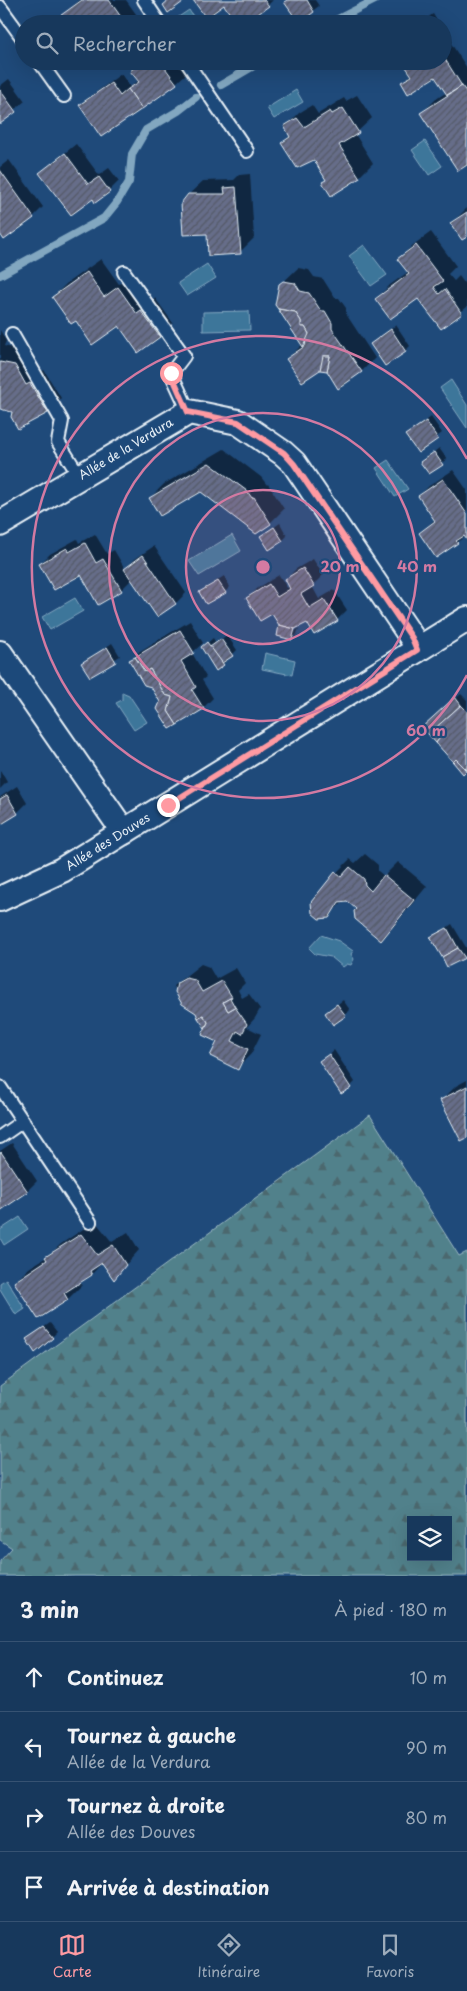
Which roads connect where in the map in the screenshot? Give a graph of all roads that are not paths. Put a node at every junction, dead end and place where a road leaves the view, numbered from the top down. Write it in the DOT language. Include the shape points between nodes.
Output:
graph roads {
  1 [pos="144,0"];
  2 [pos="0,7"];
  3 [pos="154,15"];
  4 [pos="15,28"];
  5 [pos="45,70"];
  6 [pos="192,70"];
  7 [pos="64,96"];
  8 [pos="247,150"];
  9 [pos="124,272"];
  10 [pos="12,334"];
  11 [pos="188,412"];
  12 [pos="80,477"];
  13 [pos="0,524"];
  14 [pos="467,620"];
  15 [pos="417,650"];
  16 [pos="0,653"];
  17 [pos="124,832"];
  18 [pos="0,899"];
  19 [pos="0,1086"];
  20 [pos="24,1121"];
  21 [pos="0,1137"];
  22 [pos="90,1222"];
  1 -- 3 [label="lane"];
  2 -- 4 [label="lane"];
  5 -- 7 [label="lane"];
  6 -- 8 [label="lane"];
  9 -- 11 [label="lane" via="184,356 171,373"];
  10 -- 12 [label="lane" via="62,421 58,442"];
  11 -- 12 [label="street, Allée de la Verdura"];
  11 -- 15 [label="street, Allée de la Verdura" via="238,422 284,453 412,638"];
  12 -- 13 [label="street, Allée de la Verdura"];
  14 -- 15 [label="street, Allée des Douves"];
  15 -- 17 [label="street, Allée des Douves"];
  16 -- 17 [label="street"];
  17 -- 18 [label="street, Allée des Douves" via="62,870"];
  19 -- 20 [label="lane"];
  20 -- 21 [label="lane"];
  20 -- 22 [label="lane"];
}
